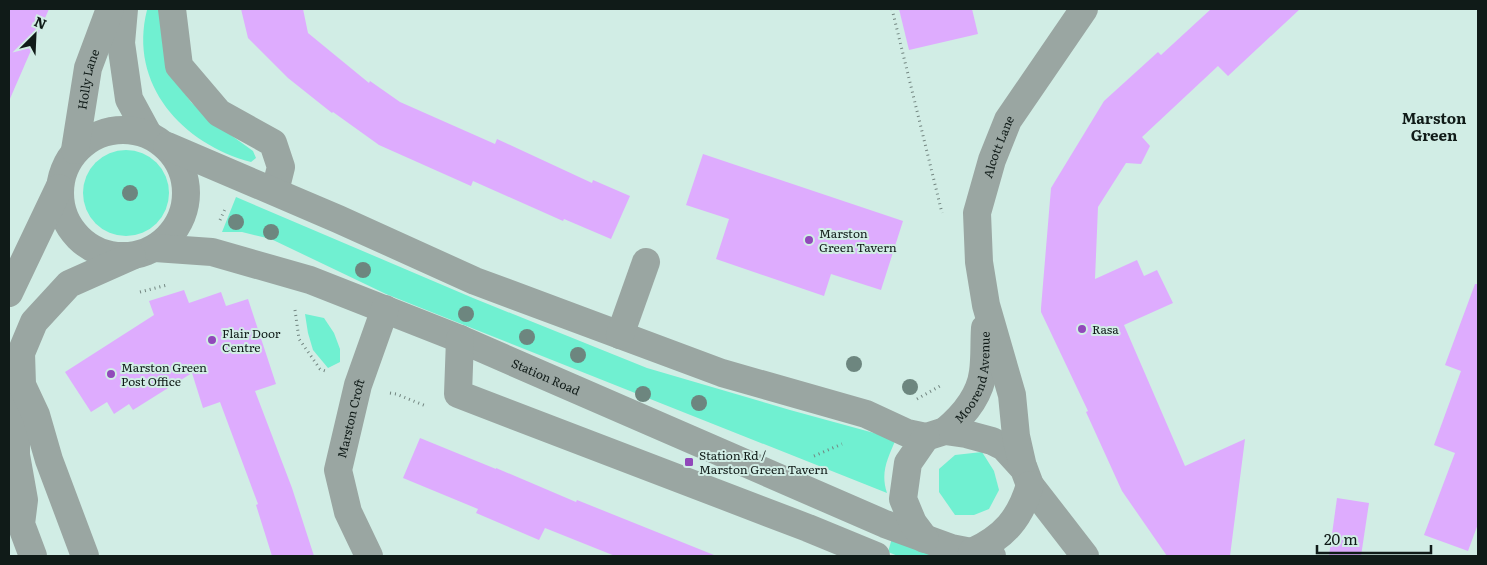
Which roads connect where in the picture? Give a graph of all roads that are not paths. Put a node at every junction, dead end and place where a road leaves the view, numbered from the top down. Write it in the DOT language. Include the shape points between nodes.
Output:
graph roads {
  1 [pos="110,9"];
  2 [pos="124,9"];
  3 [pos="172,9"];
  4 [pos="1084,9"];
  5 [pos="158,140"];
  6 [pos="75,150"];
  7 [pos="59,188"];
  8 [pos="276,191"];
  9 [pos="144,251"];
  10 [pos="646,262"];
  11 [pos="9,293"];
  12 [pos="986,305"];
  13 [pos="385,309"];
  14 [pos="620,335"];
  15 [pos="460,339"];
  16 [pos="22,385"];
  17 [pos="935,434"];
  18 [pos="1027,477"];
  19 [pos="925,539"];
  20 [pos="982,554"];
  21 [pos="33,556"];
  22 [pos="86,556"];
  23 [pos="369,556"];
  24 [pos="876,556"];
  25 [pos="1085,556"];
  1 -- 6 [label="street, Holly Lane" via="88,68"];
  2 -- 5 [label="street" via="121,43 129,99"];
  3 -- 8 [label="street" via="179,66 220,113 273,143 281,167"];
  4 -- 12 [label="street, Alcott Lane" via="1008,120 992,160 977,213 978,262"];
  5 -- 6 [label="street, Holly Lane" via="116,129 96,134"];
  5 -- 8 [label="street"];
  5 -- 9 [label="street" via="180,164 187,193 183,215 175,229"];
  6 -- 7 [label="street, Holly Lane" via="64,167"];
  7 -- 9 [label="street, Holly Lane" via="66,222 78,238 96,251 111,255"];
  7 -- 11 [label="street"];
  8 -- 14 [label="street" via="475,281"];
  9 -- 13 [label="street, Station Road" via="212,252 310,280"];
  9 -- 16 [label="street" via="69,284 34,322 21,353"];
  10 -- 14 [label="street"];
  12 -- 17 [label="street, Moorend Avenue" via="983,374 973,400 957,421"];
  12 -- 18 [label="street, Moorend Avenue" via="1012,395 1016,436"];
  13 -- 15 [label="street, Station Road"];
  13 -- 23 [label="street, Marston Croft" via="358,385 338,470 348,512"];
  14 -- 17 [label="street" via="722,373 866,414 907,433"];
  15 -- 19 [label="street, Station Road"];
  15 -- 24 [label="street" via="458,394"];
  16 -- 21 [label="street" via="16,419 16,456 24,500 21,524"];
  16 -- 22 [label="street" via="36,415 49,460"];
  17 -- 18 [label="street" via="966,434 992,441 1004,447"];
  17 -- 19 [label="street" via="908,463 903,499 913,523"];
  18 -- 20 [label="street, Station Road" via="1025,502 1004,532"];
  18 -- 25 [label="street"];
  19 -- 20 [label="street, Station Road"];
}
